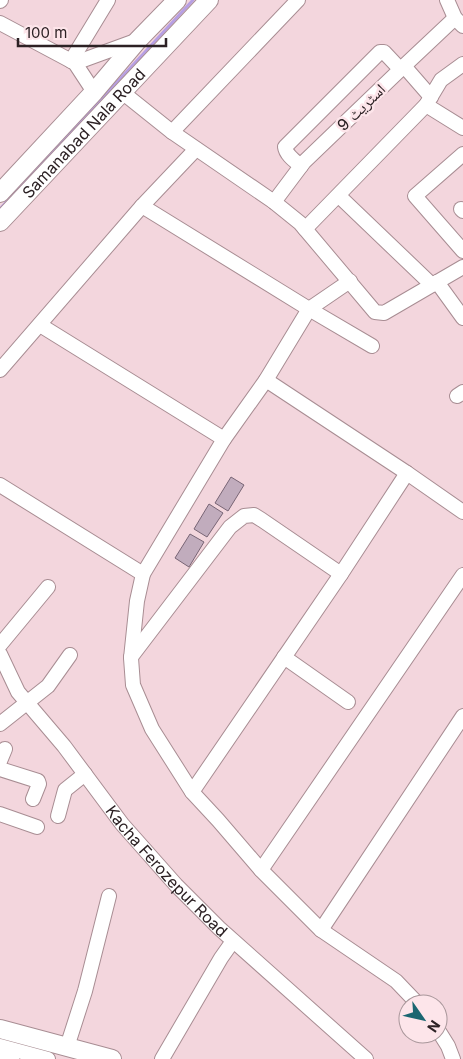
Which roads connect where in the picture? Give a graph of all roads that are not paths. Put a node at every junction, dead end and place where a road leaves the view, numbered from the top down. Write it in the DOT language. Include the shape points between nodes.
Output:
graph roads {
  1 [pos="108,0"];
  2 [pos="209,0"];
  3 [pos="298,0"];
  4 [pos="447,0"];
  5 [pos="172,4"];
  6 [pos="459,22"];
  7 [pos="0,23"];
  8 [pos="184,27"];
  9 [pos="138,40"];
  10 [pos="73,62"];
  11 [pos="463,64"];
  12 [pos="402,68"];
  13 [pos="94,92"];
  14 [pos="122,92"];
  15 [pos="429,101"];
  16 [pos="463,128"];
  17 [pos="172,132"];
  18 [pos="196,149"];
  19 [pos="463,154"];
  20 [pos="301,166"];
  21 [pos="0,193"];
  22 [pos="339,196"];
  23 [pos="274,202"];
  24 [pos="142,206"];
  25 [pos="0,222"];
  26 [pos="305,229"];
  27 [pos="463,251"];
  28 [pos="463,267"];
  29 [pos="350,281"];
  30 [pos="435,284"];
  31 [pos="309,309"];
  32 [pos="463,318"];
  33 [pos="40,325"];
  34 [pos="372,346"];
  35 [pos="0,370"];
  36 [pos="266,380"];
  37 [pos="224,440"];
  38 [pos="407,473"];
  39 [pos="0,485"];
  40 [pos="463,512"];
  41 [pos="143,574"];
  42 [pos="341,574"];
  43 [pos="463,575"];
  44 [pos="48,587"];
  45 [pos="0,644"];
  46 [pos="0,654"];
  47 [pos="70,656"];
  48 [pos="284,657"];
  49 [pos="131,658"];
  50 [pos="4,668"];
  51 [pos="348,702"];
  52 [pos="28,703"];
  53 [pos="463,716"];
  54 [pos="0,724"];
  55 [pos="0,769"];
  56 [pos="85,774"];
  57 [pos="192,792"];
  58 [pos="33,799"];
  59 [pos="0,814"];
  60 [pos="58,816"];
  61 [pos="37,827"];
  62 [pos="261,870"];
  63 [pos="109,896"];
  64 [pos="321,930"];
  65 [pos="234,942"];
  66 [pos="409,994"];
  67 [pos="0,1029"];
  68 [pos="447,1044"];
  69 [pos="0,1046"];
  70 [pos="67,1047"];
  71 [pos="0,1056"];
  72 [pos="10,1059"];
  73 [pos="48,1059"];
  74 [pos="112,1059"];
  75 [pos="162,1059"];
  76 [pos="366,1059"];
  77 [pos="453,1059"];
  1 -- 10 [label="street"];
  2 -- 8 [label="main road, Samanabad Nala Road"];
  3 -- 17 [label="street"];
  4 -- 6 [label="street"];
  5 -- 8 [label="main road"];
  5 -- 9 [label="main road"];
  6 -- 12 [label="street, اسٹریٹ 9"];
  7 -- 10 [label="street"];
  8 -- 14 [label="main road, Samanabad Nala Road"];
  9 -- 10 [label="street"];
  9 -- 13 [label="main road"];
  10 -- 13 [label="street"];
  11 -- 15 [label="street" via="441,80"];
  12 -- 15 [label="street"];
  12 -- 20 [label="street, اسٹریٹ 9"];
  12 -- 20 [label="street" via="380,52 285,147"];
  13 -- 21 [label="main road"];
  14 -- 17 [label="street"];
  14 -- 25 [label="main road, Samanabad Nala Road"];
  15 -- 16 [label="street"];
  15 -- 22 [label="street"];
  17 -- 18 [label="street"];
  18 -- 23 [label="street"];
  18 -- 24 [label="street"];
  19 -- 27 [label="street" via="415,196"];
  20 -- 23 [label="street, اسٹریٹ 9"];
  22 -- 26 [label="street"];
  22 -- 30 [label="street"];
  23 -- 26 [label="street"];
  24 -- 31 [label="street"];
  24 -- 33 [label="street"];
  26 -- 29 [label="street"];
  28 -- 30 [label="street"];
  29 -- 30 [label="street" via="375,312 384,313"];
  29 -- 31 [label="street"];
  30 -- 32 [label="street"];
  31 -- 34 [label="street"];
  31 -- 36 [label="street"];
  33 -- 35 [label="street"];
  33 -- 37 [label="street"];
  36 -- 37 [label="street"];
  36 -- 38 [label="street"];
  37 -- 41 [label="street"];
  38 -- 40 [label="street"];
  38 -- 42 [label="street"];
  39 -- 41 [label="street"];
  41 -- 49 [label="street"];
  42 -- 48 [label="street"];
  42 -- 49 [label="street" via="254,515 244,516 230,527"];
  43 -- 62 [label="street"];
  44 -- 45 [label="street"];
  46 -- 50 [label="street, Kacha Ferozepur Road"];
  47 -- 52 [label="street" via="48,686"];
  48 -- 51 [label="street"];
  48 -- 57 [label="street"];
  49 -- 57 [label="street" via="133,685 152,729"];
  50 -- 52 [label="street, Kacha Ferozepur Road"];
  52 -- 54 [label="street"];
  52 -- 56 [label="street, Kacha Ferozepur Road"];
  53 -- 64 [label="street"];
  55 -- 58 [label="street" via="38,781"];
  56 -- 60 [label="street" via="66,790"];
  56 -- 65 [label="street, Kacha Ferozepur Road" via="122,824 176,885"];
  57 -- 62 [label="street"];
  59 -- 61 [label="street"];
  62 -- 64 [label="street"];
  63 -- 70 [label="street"];
  64 -- 66 [label="street" via="396,980"];
  65 -- 75 [label="street"];
  65 -- 76 [label="street, Kacha Ferozepur Road"];
  67 -- 70 [label="main road"];
  68 -- 77 [label="street"];
  69 -- 73 [label="street"];
  70 -- 74 [label="main road"];
  71 -- 72 [label="main road"];
}
